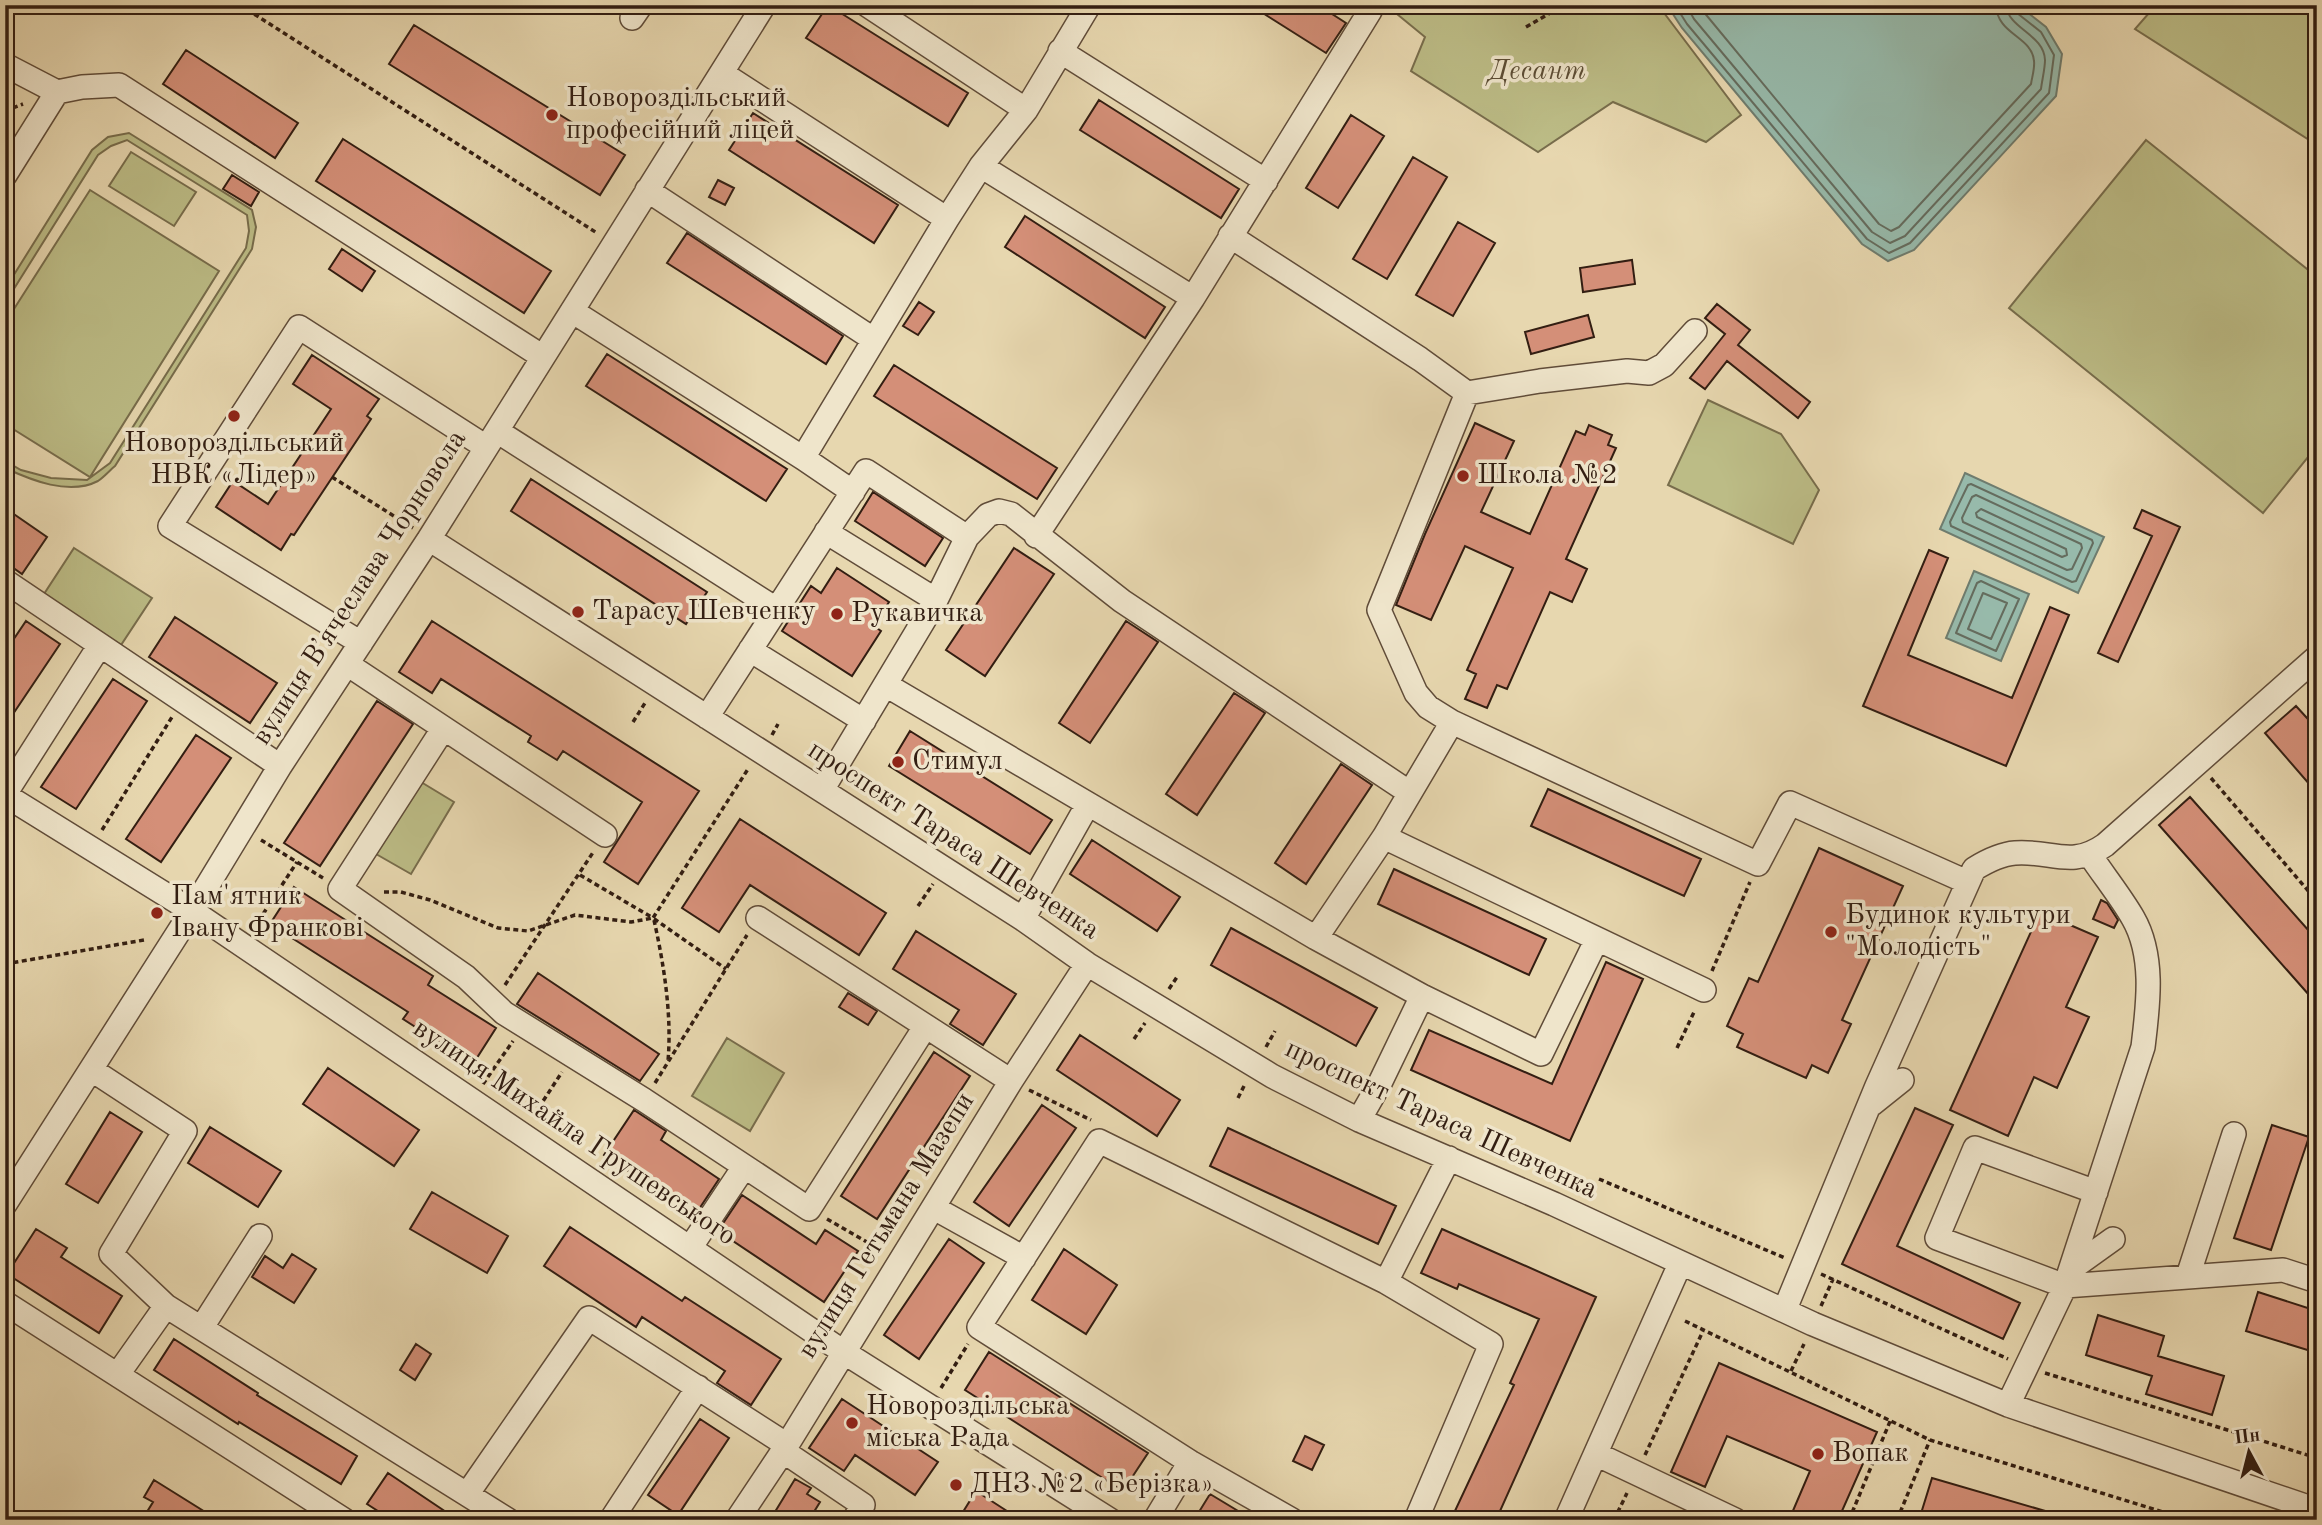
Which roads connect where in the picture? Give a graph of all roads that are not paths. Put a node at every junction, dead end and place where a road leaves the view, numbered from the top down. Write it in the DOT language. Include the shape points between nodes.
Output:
graph roads {
  1 [pos="764,5"];
  2 [pos="867,5"];
  3 [pos="1089,5"];
  4 [pos="1360,5"];
  5 [pos="1060,51"];
  6 [pos="5,65"];
  7 [pos="723,74"];
  8 [pos="57,92"];
  9 [pos="1026,110"];
  10 [pos="981,166"];
  11 [pos="5,175"];
  12 [pos="1266,181"];
  13 [pos="647,190"];
  14 [pos="947,219"];
  15 [pos="1230,236"];
  16 [pos="1193,298"];
  17 [pos="572,311"];
  18 [pos="1695,331"];
  19 [pos="873,339"];
  20 [pos="543,357"];
  21 [pos="1467,394"];
  22 [pos="492,439"];
  23 [pos="803,457"];
  24 [pos="853,492"];
  25 [pos="826,532"];
  26 [pos="423,535"];
  27 [pos="1036,536"];
  28 [pos="967,537"];
  29 [pos="5,581"];
  30 [pos="936,600"];
  31 [pos="776,609"];
  32 [pos="361,643"];
  33 [pos="100,645"];
  34 [pos="750,650"];
  35 [pos="2317,657"];
  36 [pos="347,664"];
  37 [pos="886,685"];
  38 [pos="706,717"];
  39 [pos="864,720"];
  40 [pos="1452,722"];
  41 [pos="443,729"];
  42 [pos="280,766"];
  43 [pos="822,790"];
  44 [pos="1410,793"];
  45 [pos="5,794"];
  46 [pos="1088,804"];
  47 [pos="605,835"];
  48 [pos="1384,837"];
  49 [pos="2090,855"];
  50 [pos="1967,882"];
  51 [pos="192,911"];
  52 [pos="758,918"];
  53 [pos="1023,919"];
  54 [pos="1316,938"];
  55 [pos="1597,939"];
  56 [pos="1087,964"];
  57 [pos="1704,990"];
  58 [pos="1422,996"];
  59 [pos="925,1027"];
  60 [pos="92,1070"];
  61 [pos="1902,1080"];
  62 [pos="1012,1081"];
  63 [pos="1868,1108"];
  64 [pos="1359,1120"];
  65 [pos="2234,1134"];
  66 [pos="1449,1158"];
  67 [pos="744,1167"];
  68 [pos="2096,1192"];
  69 [pos="5,1203"];
  70 [pos="934,1208"];
  71 [pos="260,1236"];
  72 [pos="2113,1239"];
  73 [pos="690,1248"];
  74 [pos="1024,1258"];
  75 [pos="1680,1264"];
  76 [pos="2188,1276"];
  77 [pos="2068,1278"];
  78 [pos="2317,1281"];
  79 [pos="1386,1282"];
  80 [pos="5,1303"];
  81 [pos="166,1306"];
  82 [pos="1785,1309"];
  83 [pos="202,1327"];
  84 [pos="845,1353"];
  85 [pos="118,1374"];
  86 [pos="698,1387"];
  87 [pos="2008,1405"];
  88 [pos="785,1448"];
  89 [pos="1596,1454"];
  90 [pos="1190,1462"];
  91 [pos="468,1493"];
  92 [pos="2317,1510"];
  93 [pos="1424,1517"];
  94 [pos="504,1519"];
  95 [pos="344,1520"];
  96 [pos="611,1520"];
  97 [pos="737,1520"];
  98 [pos="854,1520"];
  99 [pos="1110,1520"];
  100 [pos="1156,1520"];
  101 [pos="1292,1520"];
  102 [pos="1566,1520"];
  103 [pos="1735,1520"];
  1 -- 7 [label="street, вулиця Вʼячеслава Чорновола"];
  2 -- 9 [label="street"];
  3 -- 5 [label="street"];
  4 -- 12 [label="street" via="1370,12"];
  5 -- 9 [label="street"];
  5 -- 12 [label="street"];
  6 -- 8 [label="street"];
  7 -- 13 [label="street, вулиця Вʼячеслава Чорновола"];
  7 -- 14 [label="street"];
  8 -- 11 [label="street"];
  8 -- 20 [label="street" via="119,85"];
  9 -- 10 [label="street"];
  10 -- 14 [label="street"];
  10 -- 16 [label="street"];
  12 -- 15 [label="street"];
  13 -- 17 [label="street, вулиця Вʼячеслава Чорновола"];
  13 -- 19 [label="street"];
  14 -- 19 [label="street"];
  15 -- 16 [label="street"];
  15 -- 21 [label="street" via="1424,361"];
  16 -- 27 [label="street"];
  17 -- 20 [label="street, вулиця Вʼячеслава Чорновола"];
  17 -- 23 [label="street"];
  18 -- 21 [label="street" via="1664,365 1649,373 1627,371"];
  19 -- 23 [label="street"];
  20 -- 22 [label="street, вулиця Вʼячеслава Чорновола"];
  21 -- 40 [label="street" via="1380,607 1416,693"];
  22 -- 26 [label="street, вулиця Вʼячеслава Чорновола"];
  22 -- 31 [label="street"];
  22 -- 32 [label="street" via="299,327 170,526"];
  23 -- 24 [label="street"];
  24 -- 25 [label="street"];
  24 -- 28 [label="street" via="866,471"];
  25 -- 30 [label="street"];
  25 -- 31 [label="street"];
  26 -- 32 [label="street, вулиця Вʼячеслава Чорновола"];
  26 -- 38 [label="street, проспект Тараса Шевченка"];
  27 -- 28 [label="street" via="1011,514 999,511 988,515"];
  27 -- 44 [label="street" via="1122,601"];
  28 -- 30 [label="street"];
  29 -- 33 [label="street"];
  30 -- 37 [label="street"];
  31 -- 34 [label="street"];
  32 -- 36 [label="street, вулиця Вʼячеслава Чорновола"];
  33 -- 42 [label="street"];
  33 -- 45 [label="street"];
  34 -- 38 [label="street"];
  34 -- 39 [label="street"];
  35 -- 49 [label="street"];
  36 -- 41 [label="street"];
  36 -- 42 [label="street, вулиця Вʼячеслава Чорновола"];
  37 -- 39 [label="street"];
  37 -- 46 [label="street"];
  38 -- 43 [label="street, проспект Тараса Шевченка"];
  39 -- 43 [label="street"];
  40 -- 44 [label="street"];
  40 -- 50 [label="street" via="1758,864 1790,803"];
  41 -- 47 [label="street"];
  41 -- 67 [label="street" via="340,889 466,977 524,1025"];
  42 -- 51 [label="street, вулиця Вʼячеслава Чорновола"];
  43 -- 53 [label="street, проспект Тараса Шевченка"];
  44 -- 48 [label="street"];
  45 -- 51 [label="street, вулиця Михайла Грушевського"];
  46 -- 53 [label="street"];
  46 -- 54 [label="street"];
  48 -- 54 [label="street"];
  48 -- 55 [label="street"];
  49 -- 50 [label="street" via="2070,858 2015,853 1988,860"];
  49 -- 68 [label="street" via="2135,921 2148,965 2143,1047"];
  50 -- 63 [label="street"];
  51 -- 60 [label="street, вулиця Вʼячеслава Чорновола"];
  51 -- 73 [label="street, вулиця Михайла Грушевського"];
  52 -- 59 [label="street"];
  53 -- 56 [label="street, проспект Тараса Шевченка"];
  54 -- 58 [label="street"];
  55 -- 57 [label="street"];
  55 -- 58 [label="street" via="1541,1054"];
  56 -- 62 [label="street, вулиця Гетьмана Мазепи"];
  56 -- 64 [label="street, проспект Тараса Шевченка" via="1272,1076"];
  58 -- 64 [label="street"];
  59 -- 62 [label="street"];
  59 -- 67 [label="street" via="809,1209"];
  60 -- 69 [label="street, вулиця Вʼячеслава Чорновола"];
  60 -- 81 [label="street" via="185,1131 111,1254"];
  61 -- 63 [label="street"];
  62 -- 70 [label="street, вулиця Гетьмана Мазепи"];
  63 -- 82 [label="street"];
  64 -- 66 [label="street, проспект Тараса Шевченка"];
  65 -- 76 [label="street"];
  66 -- 75 [label="street, проспект Тараса Шевченка"];
  66 -- 79 [label="street"];
  67 -- 73 [label="street"];
  68 -- 77 [label="street"];
  68 -- 77 [label="street" via="1975,1148 1937,1238"];
  70 -- 74 [label="street"];
  70 -- 84 [label="street, вулиця Гетьмана Мазепи"];
  71 -- 83 [label="street"];
  72 -- 77 [label="street"];
  73 -- 84 [label="street, вулиця Михайла Грушевського"];
  74 -- 79 [label="street" via="1099,1141"];
  74 -- 90 [label="street" via="979,1327"];
  75 -- 82 [label="street, проспект Тараса Шевченка"];
  75 -- 89 [label="street"];
  76 -- 77 [label="street"];
  76 -- 78 [label="street" via="2283,1270"];
  77 -- 87 [label="street"];
  79 -- 93 [label="street" via="1491,1344"];
  80 -- 85 [label="street"];
  81 -- 83 [label="street"];
  81 -- 85 [label="street"];
  82 -- 87 [label="street, проспект Тараса Шевченка"];
  83 -- 91 [label="street"];
  84 -- 88 [label="street, вулиця Гетьмана Мазепи"];
  84 -- 99 [label="street, вулиця Михайла Грушевського"];
  85 -- 95 [label="street"];
  86 -- 88 [label="street"];
  86 -- 91 [label="street" via="589,1318"];
  86 -- 96 [label="street"];
  87 -- 92 [label="street, проспект Тараса Шевченка"];
  88 -- 97 [label="street, вулиця Гетьмана Мазепи"];
  88 -- 98 [label="street" via="863,1505"];
  89 -- 102 [label="street"];
  89 -- 103 [label="street"];
  90 -- 100 [label="street"];
  90 -- 101 [label="street"];
  91 -- 94 [label="street"];
}
